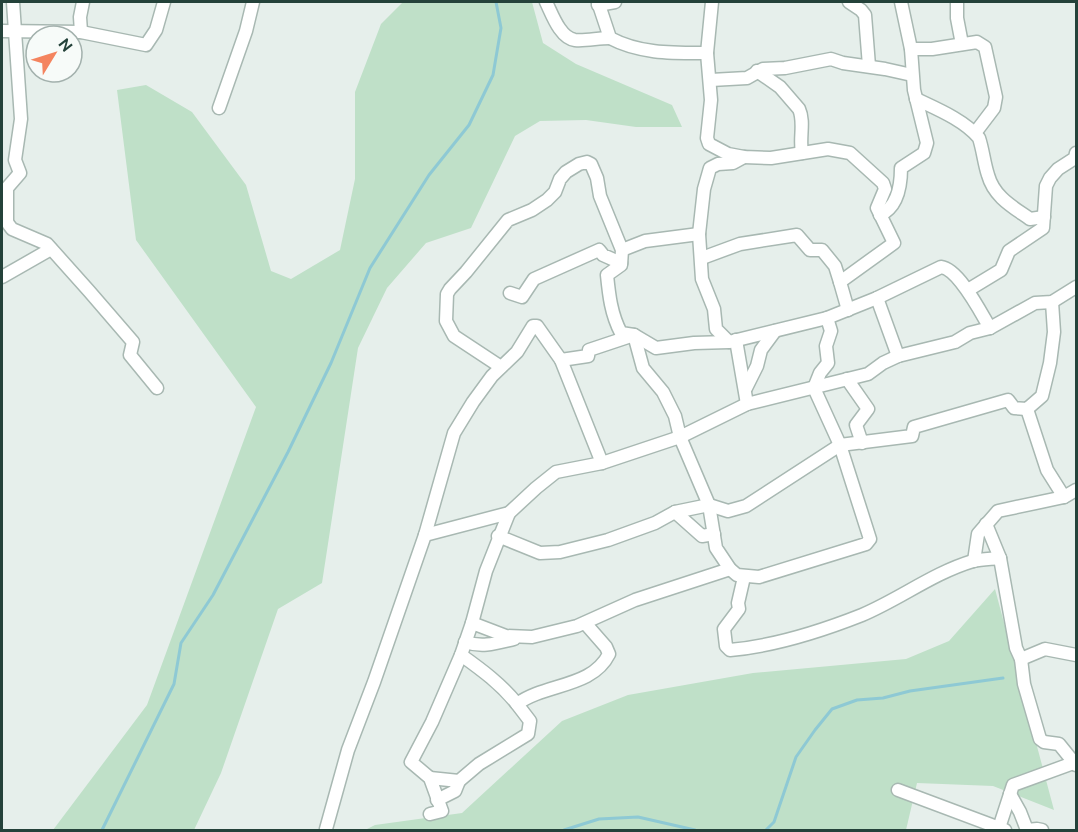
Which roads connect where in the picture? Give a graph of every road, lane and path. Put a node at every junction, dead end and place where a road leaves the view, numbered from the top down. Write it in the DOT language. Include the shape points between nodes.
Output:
graph roads {
  1 [pos="13,2"];
  2 [pos="83,2"];
  3 [pos="164,2"];
  4 [pos="253,2"];
  5 [pos="546,2"];
  6 [pos="615,2"];
  7 [pos="712,2"];
  8 [pos="849,2"];
  9 [pos="901,2"];
  10 [pos="957,2"];
  11 [pos="598,3"];
  12 [pos="80,24"];
  13 [pos="15,30"];
  14 [pos="24,30"];
  15 [pos="2,31"];
  16 [pos="84,33"];
  17 [pos="610,38"];
  18 [pos="962,44"];
  19 [pos="911,49"];
  20 [pos="706,53"];
  21 [pos="869,66"];
  22 [pos="757,71"];
  23 [pos="912,75"];
  24 [pos="711,80"];
  25 [pos="916,99"];
  26 [pos="219,108"];
  27 [pos="975,133"];
  28 [pos="802,153"];
  29 [pos="1077,153"];
  30 [pos="744,157"];
  31 [pos="880,215"];
  32 [pos="1044,217"];
  33 [pos="699,234"];
  34 [pos="51,249"];
  35 [pos="621,256"];
  36 [pos="702,258"];
  37 [pos="2,277"];
  38 [pos="840,282"];
  39 [pos="1077,287"];
  40 [pos="968,290"];
  41 [pos="510,293"];
  42 [pos="877,298"];
  43 [pos="1052,302"];
  44 [pos="848,310"];
  45 [pos="826,318"];
  46 [pos="990,328"];
  47 [pos="775,331"];
  48 [pos="634,335"];
  49 [pos="732,341"];
  50 [pos="898,356"];
  51 [pos="561,360"];
  52 [pos="501,367"];
  53 [pos="847,379"];
  54 [pos="157,388"];
  55 [pos="746,388"];
  56 [pos="814,388"];
  57 [pos="747,404"];
  58 [pos="1027,409"];
  59 [pos="680,437"];
  60 [pos="862,444"];
  61 [pos="840,445"];
  62 [pos="602,463"];
  63 [pos="1077,490"];
  64 [pos="1064,497"];
  65 [pos="709,505"];
  66 [pos="675,512"];
  67 [pos="509,513"];
  68 [pos="986,524"];
  69 [pos="425,535"];
  70 [pos="708,535"];
  71 [pos="498,536"];
  72 [pos="1000,558"];
  73 [pos="974,561"];
  74 [pos="730,569"];
  75 [pos="744,577"];
  76 [pos="585,622"];
  77 [pos="472,623"];
  78 [pos="521,637"];
  79 [pos="465,642"];
  80 [pos="460,655"];
  81 [pos="1077,655"];
  82 [pos="1021,659"];
  83 [pos="517,704"];
  84 [pos="1076,763"];
  85 [pos="430,778"];
  86 [pos="459,781"];
  87 [pos="898,790"];
  88 [pos="1010,794"];
  89 [pos="437,800"];
  90 [pos="430,814"];
  91 [pos="326,829"];
  92 [pos="1002,829"];
  93 [pos="1027,830"];
  94 [pos="1042,831"];
  1 -- 13 [label="street"];
  2 -- 12 [label="street"];
  3 -- 16 [label="street" via="156,30 146,45"];
  4 -- 26 [label="street"];
  5 -- 17 [label="street" via="569,38"];
  6 -- 11 [label="street"];
  7 -- 20 [label="street"];
  8 -- 21 [label="street" via="865,15"];
  9 -- 19 [label="street"];
  10 -- 18 [label="street"];
  11 -- 17 [label="street"];
  13 -- 14 [label="street"];
  13 -- 15 [label="street"];
  13 -- 34 [label="street" via="21,119 15,160 20,172 7,188 7,222 12,229 43,241"];
  17 -- 20 [label="street" via="660,53"];
  18 -- 19 [label="street"];
  18 -- 27 [label="street" via="977,42 985,47 995,87 994,108"];
  19 -- 23 [label="street"];
  20 -- 24 [label="street"];
  21 -- 22 [label="street" via="831,59"];
  21 -- 23 [label="street"];
  22 -- 24 [label="street" via="747,78"];
  22 -- 28 [label="street" via="780,87 801,112"];
  23 -- 25 [label="street"];
  24 -- 30 [label="street" via="707,141 728,154"];
  25 -- 27 [label="street"];
  25 -- 31 [label="street" via="927,143 924,153 901,168 898,195"];
  27 -- 32 [label="street" via="980,138 995,190 1030,219"];
  28 -- 30 [label="street"];
  28 -- 31 [label="street" via="828,149 850,153 883,183 885,189 877,208"];
  29 -- 32 [label="street" via="1050,178"];
  30 -- 33 [label="street" via="710,168"];
  31 -- 38 [label="street" via="894,243"];
  32 -- 40 [label="street" via="1043,228 1009,251 1001,270"];
  33 -- 35 [label="street" via="645,241"];
  33 -- 36 [label="street"];
  34 -- 37 [label="street"];
  34 -- 54 [label="street" via="133,342 130,356"];
  35 -- 41 [label="street" via="603,255 599,250 534,279 522,297"];
  35 -- 48 [label="street" via="621,265 607,275 610,302 621,333"];
  35 -- 52 [label="street" via="595,169 587,162 566,172 547,200 508,220 447,294 446,321 454,336"];
  36 -- 38 [label="street" via="740,244 797,234 810,250 822,250 829,257"];
  36 -- 49 [label="street" via="702,279 714,309 715,325 720,334"];
  38 -- 44 [label="street"];
  39 -- 43 [label="street"];
  40 -- 42 [label="street" via="941,267"];
  40 -- 46 [label="street"];
  42 -- 44 [label="street"];
  42 -- 50 [label="street"];
  43 -- 46 [label="street" via="1035,303"];
  43 -- 58 [label="street" via="1050,363 1042,396"];
  44 -- 45 [label="street"];
  45 -- 47 [label="street"];
  45 -- 56 [label="street" via="831,331 826,346 828,363"];
  46 -- 50 [label="street" via="955,342"];
  47 -- 49 [label="street"];
  47 -- 55 [label="street" via="761,350"];
  48 -- 49 [label="street" via="656,348"];
  48 -- 51 [label="street" via="589,350 588,356"];
  48 -- 59 [label="street" via="643,368 663,392"];
  49 -- 55 [label="street"];
  50 -- 53 [label="street" via="868,374"];
  51 -- 52 [label="street" via="536,325"];
  51 -- 62 [label="street"];
  52 -- 69 [label="street" via="454,433"];
  53 -- 56 [label="street"];
  53 -- 60 [label="street" via="868,409 856,425"];
  55 -- 57 [label="street"];
  56 -- 57 [label="street"];
  56 -- 61 [label="street"];
  57 -- 59 [label="street"];
  58 -- 60 [label="street" via="1014,408 1008,400 914,428 912,436"];
  58 -- 64 [label="street" via="1047,470"];
  59 -- 62 [label="street"];
  59 -- 65 [label="street"];
  60 -- 61 [label="street"];
  61 -- 65 [label="street" via="746,506 728,511"];
  61 -- 75 [label="street" via="869,542 759,577"];
  62 -- 67 [label="street" via="556,472"];
  63 -- 64 [label="street"];
  64 -- 68 [label="street" via="998,511"];
  65 -- 66 [label="street"];
  65 -- 70 [label="street"];
  66 -- 70 [label="street"];
  66 -- 71 [label="street" via="608,540 560,552 540,553"];
  67 -- 69 [label="street"];
  67 -- 71 [label="street"];
  68 -- 72 [label="street"];
  68 -- 73 [label="street" via="977,536"];
  69 -- 91 [label="street" via="348,750"];
  70 -- 74 [label="street"];
  71 -- 77 [label="street"];
  72 -- 73 [label="street"];
  72 -- 82 [label="street"];
  73 -- 75 [label="street" via="862,615 785,642 729,650 724,629 739,609"];
  74 -- 75 [label="street"];
  74 -- 76 [label="street" via="635,600"];
  76 -- 78 [label="street"];
  76 -- 83 [label="street" via="606,647 609,654 604,664 590,675"];
  77 -- 78 [label="street" via="506,636"];
  77 -- 79 [label="street"];
  78 -- 79 [label="street" via="492,645"];
  79 -- 80 [label="street"];
  80 -- 83 [label="street" via="486,672"];
  80 -- 85 [label="street" via="411,762"];
  81 -- 82 [label="street" via="1045,649"];
  82 -- 84 [label="street" via="1040,739 1059,744"];
  83 -- 86 [label="street" via="530,721 528,734"];
  84 -- 88 [label="street" via="1015,784"];
  85 -- 86 [label="street"];
  85 -- 89 [label="street"];
  86 -- 89 [label="street" via="455,791"];
  87 -- 92 [label="street"];
  88 -- 92 [label="street"];
  88 -- 93 [label="street"];
  89 -- 90 [label="street" via="442,811"];
  93 -- 94 [label="street"];
}
